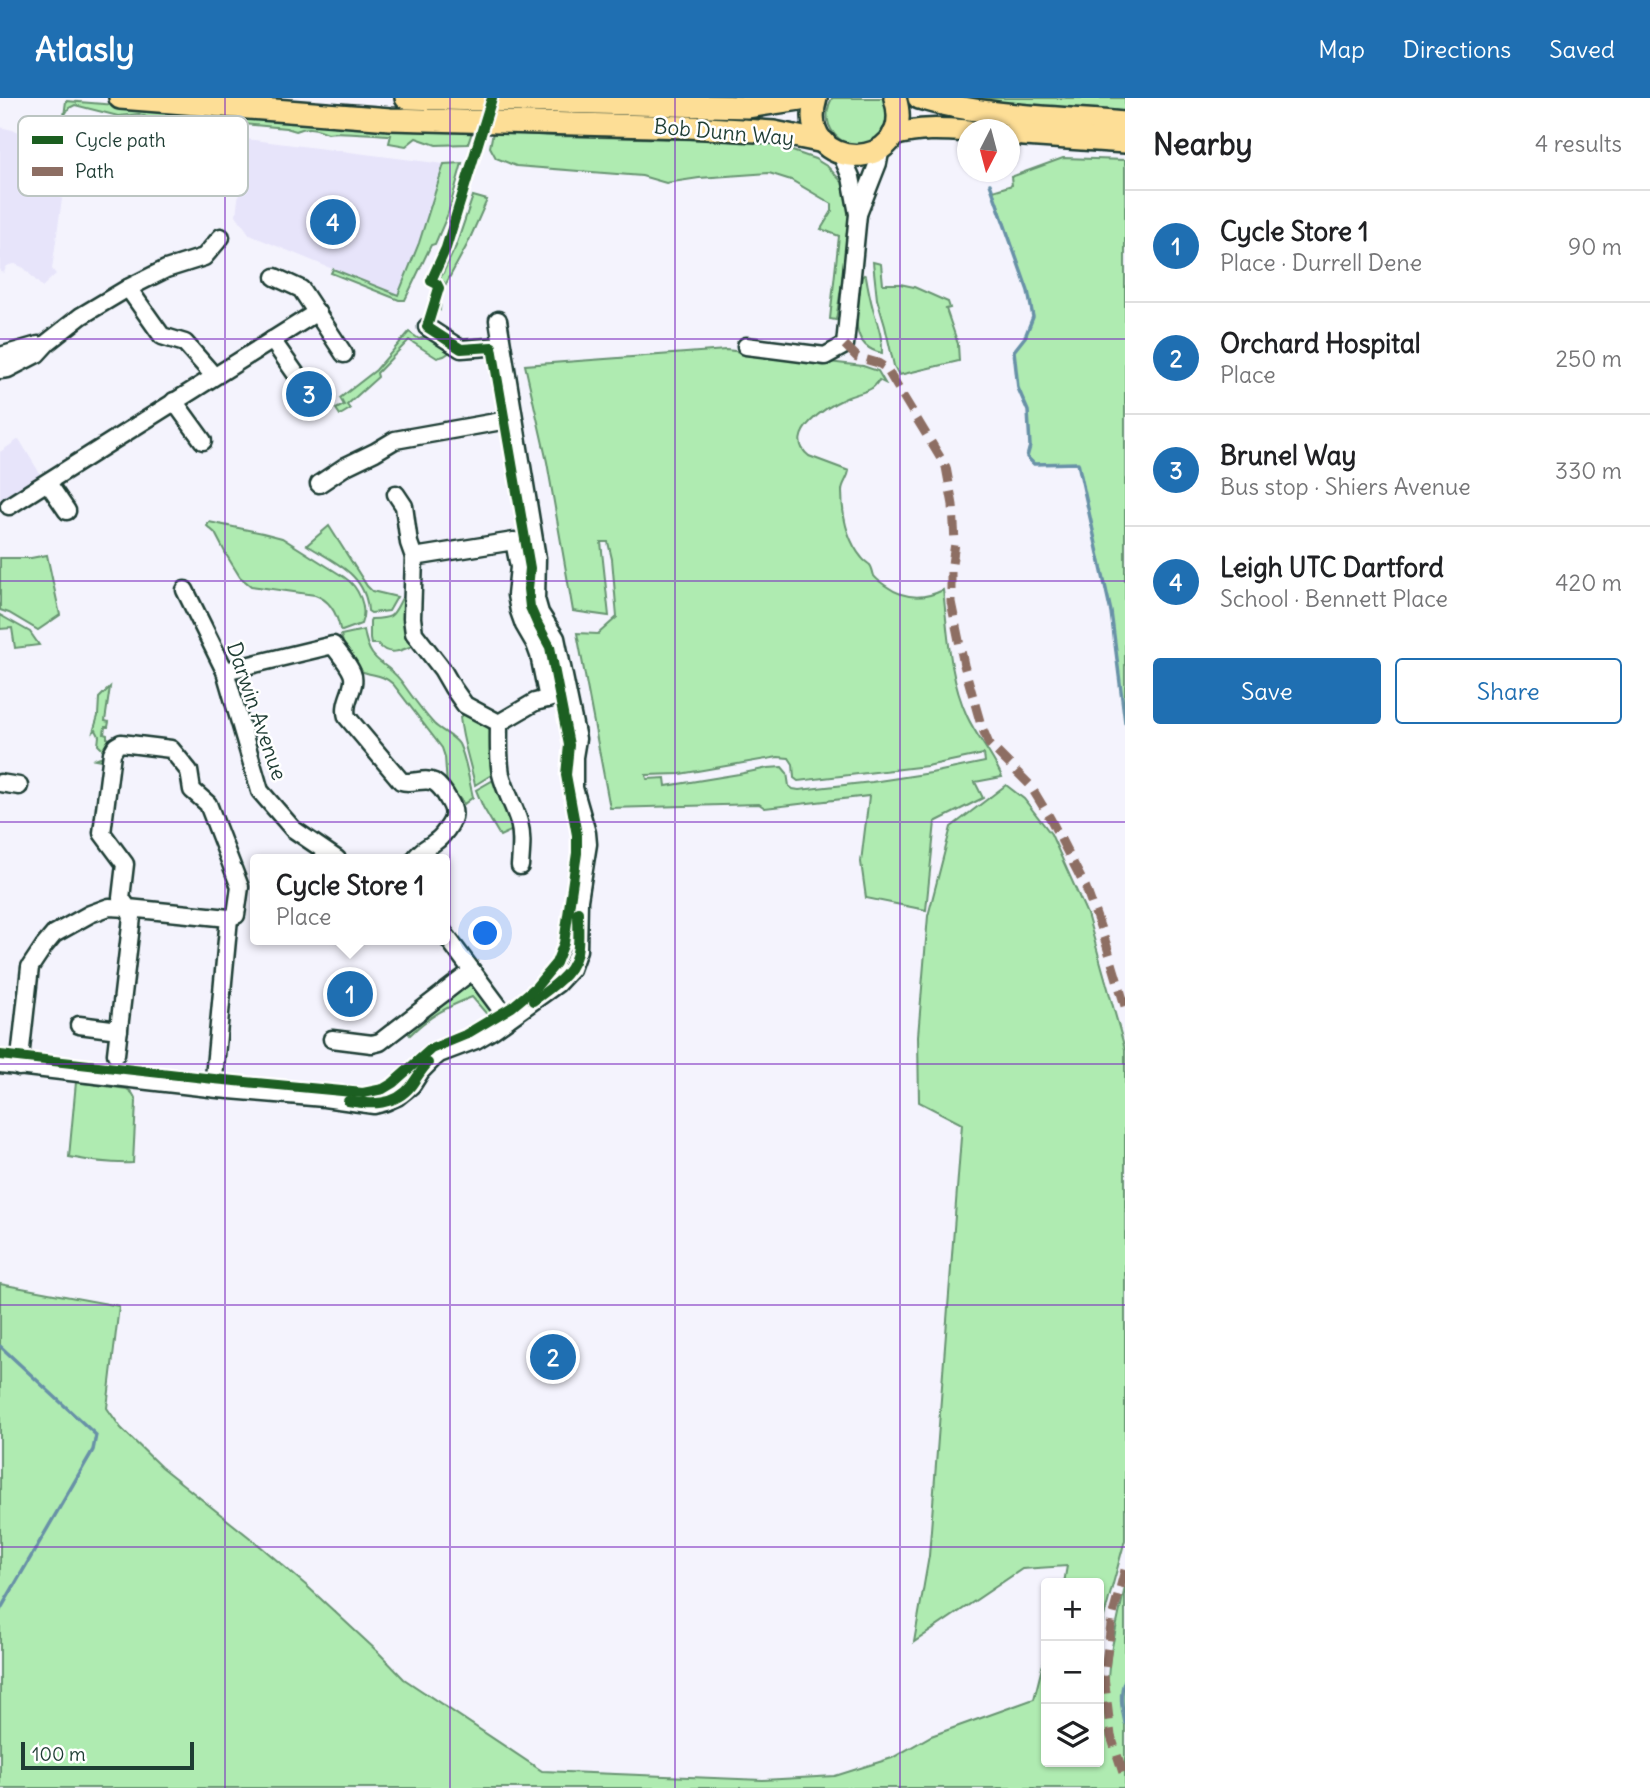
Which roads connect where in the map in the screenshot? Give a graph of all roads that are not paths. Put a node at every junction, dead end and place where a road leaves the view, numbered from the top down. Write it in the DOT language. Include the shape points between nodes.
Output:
graph roads {
  1 [pos="120,98"];
  2 [pos="406,98"];
  3 [pos="807,98"];
  4 [pos="816,98"];
  5 [pos="895,98"];
  6 [pos="919,98"];
  7 [pos="1125,122"];
  8 [pos="957,130"];
  9 [pos="1020,135"];
  10 [pos="887,142"];
  11 [pos="1125,142"];
  12 [pos="832,148"];
  13 [pos="858,214"];
  14 [pos="221,237"];
  15 [pos="275,276"];
  16 [pos="128,288"];
  17 [pos="317,312"];
  18 [pos="498,320"];
  19 [pos="427,327"];
  20 [pos="272,340"];
  21 [pos="48,342"];
  22 [pos="502,346"];
  23 [pos="746,346"];
  24 [pos="344,354"];
  25 [pos="0,356"];
  26 [pos="0,370"];
  27 [pos="214,376"];
  28 [pos="298,377"];
  29 [pos="174,401"];
  30 [pos="513,419"];
  31 [pos="203,441"];
  32 [pos="48,483"];
  33 [pos="319,484"];
  34 [pos="396,494"];
  35 [pos="9,506"];
  36 [pos="67,511"];
  37 [pos="414,556"];
  38 [pos="185,590"];
  39 [pos="225,671"];
  40 [pos="568,695"];
  41 [pos="548,699"];
  42 [pos="499,723"];
  43 [pos="0,783"];
  44 [pos="19,786"];
  45 [pos="330,854"];
  46 [pos="419,854"];
  47 [pos="520,866"];
  48 [pos="128,908"];
  49 [pos="229,918"];
  50 [pos="450,941"];
  51 [pos="472,971"];
  52 [pos="508,1019"];
  53 [pos="79,1025"];
  54 [pos="118,1030"];
  55 [pos="332,1040"];
  56 [pos="116,1054"];
  57 [pos="0,1064"];
  58 [pos="19,1067"];
  59 [pos="213,1088"];
  1 -- 12 [label="main road, Bob Dunn Way" via="390,119 774,132"];
  2 -- 3 [label="main road, Bob Dunn Way" via="735,107"];
  4 -- 12 [label="main road" via="813,120"];
  5 -- 10 [label="main road" via="898,122"];
  6 -- 7 [label="main road" via="988,111"];
  8 -- 10 [label="main road" via="917,129"];
  9 -- 11 [label="main road"];
  10 -- 12 [label="main road, Bob Dunn Way" via="868,155"];
  10 -- 13 [label="street"];
  12 -- 13 [label="street" via="851,177"];
  13 -- 23 [label="street" via="845,345 825,356"];
  14 -- 16 [label="street" via="204,257"];
  15 -- 17 [label="street" via="302,289"];
  16 -- 21 [label="street"];
  16 -- 27 [label="street" via="162,336 185,343"];
  17 -- 20 [label="street"];
  17 -- 24 [label="street"];
  18 -- 22 [label="street"];
  19 -- 22 [label="street" via="461,349"];
  20 -- 27 [label="street"];
  20 -- 28 [label="street"];
  21 -- 25 [label="street"];
  21 -- 26 [label="street" via="37,354"];
  22 -- 30 [label="street"];
  27 -- 29 [label="street"];
  29 -- 31 [label="street"];
  29 -- 32 [label="street"];
  30 -- 33 [label="street" via="395,440"];
  30 -- 40 [label="street" via="537,558 536,598 556,638"];
  32 -- 35 [label="street"];
  32 -- 36 [label="street"];
  34 -- 37 [label="street" via="404,506"];
  37 -- 41 [label="street" via="514,541 519,611 539,655"];
  37 -- 42 [label="street" via="414,633 466,705"];
  38 -- 39 [label="street, Darwin Avenue"];
  39 -- 45 [label="street, Darwin Avenue" via="260,791 293,829"];
  39 -- 46 [label="street" via="332,645 352,672 347,717 401,781 434,782 453,806 453,820 439,840"];
  40 -- 41 [label="street"];
  40 -- 52 [label="street" via="577,739 574,788 588,844 579,900 578,950 565,976"];
  41 -- 42 [label="street"];
  42 -- 47 [label="street" via="501,772 522,838"];
  43 -- 44 [label="street"];
  48 -- 49 [label="street"];
  48 -- 49 [label="street" via="121,898 125,863 102,834 113,753 121,743 169,748 189,771 192,790 208,803 240,887 236,915"];
  48 -- 54 [label="street" via="132,917"];
  48 -- 58 [label="street" via="109,907 90,914 54,934 44,946 30,967"];
  49 -- 59 [label="street"];
  50 -- 51 [label="street"];
  51 -- 52 [label="street"];
  51 -- 55 [label="street" via="380,1042"];
  52 -- 59 [label="street" via="476,1040 439,1054 406,1091 374,1105"];
  53 -- 54 [label="street"];
  54 -- 56 [label="street"];
  57 -- 58 [label="street"];
  58 -- 59 [label="street"];
}
